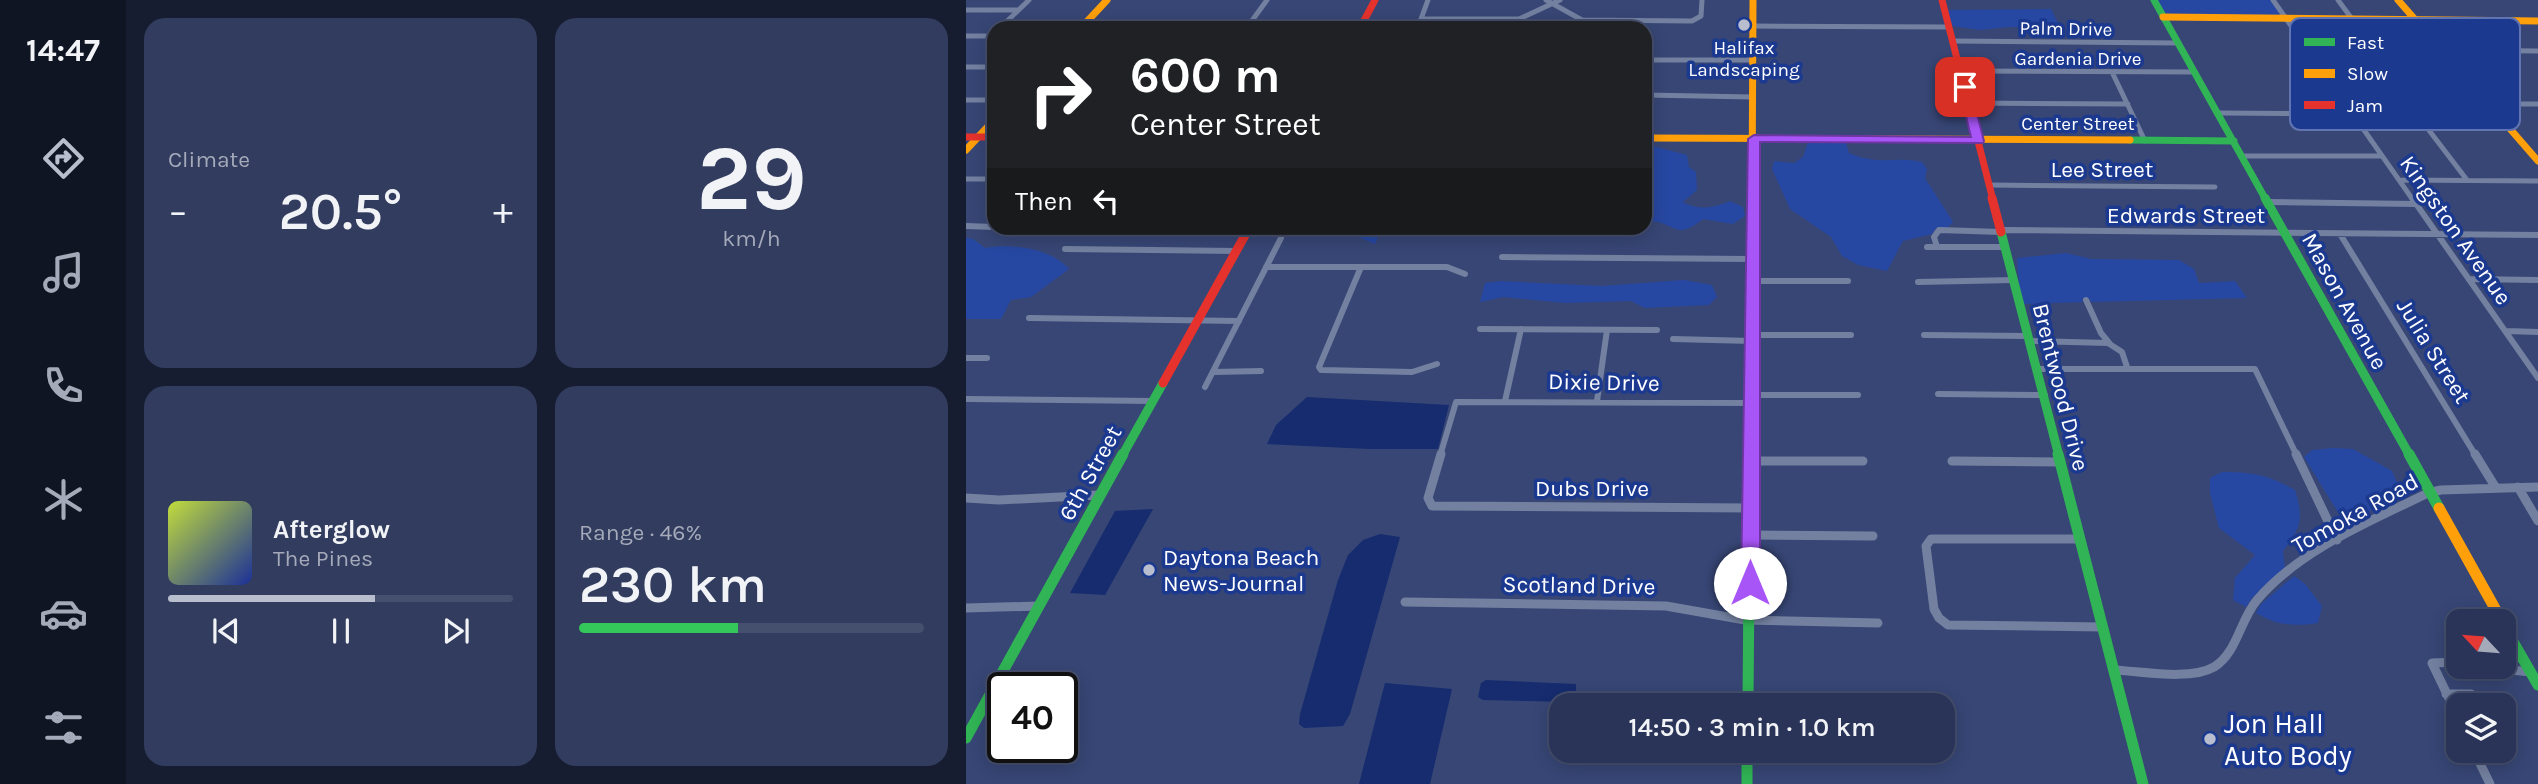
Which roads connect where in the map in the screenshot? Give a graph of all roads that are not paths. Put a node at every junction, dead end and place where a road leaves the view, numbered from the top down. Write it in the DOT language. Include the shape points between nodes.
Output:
graph roads {
  1 [pos="1029,0"];
  2 [pos="1107,0"];
  3 [pos="1267,0"];
  4 [pos="1375,0"];
  5 [pos="1428,0"];
  6 [pos="1546,0"];
  7 [pos="1560,0"];
  8 [pos="1702,0"];
  9 [pos="1753,0"];
  10 [pos="1942,0"];
  11 [pos="2154,0"];
  12 [pos="2273,0"];
  13 [pos="2337,0"];
  14 [pos="2398,0"];
  15 [pos="1552,4"];
  16 [pos="966,10"];
  17 [pos="1018,10"];
  18 [pos="2163,17"];
  19 [pos="2286,18"];
  20 [pos="2290,18"];
  21 [pos="2347,18"];
  22 [pos="2413,18"];
  23 [pos="1582,20"];
  24 [pos="1007,21"];
  25 [pos="1088,21"];
  26 [pos="1254,21"];
  27 [pos="1363,21"];
  28 [pos="2520,21"];
  29 [pos="2538,21"];
  30 [pos="2290,24"];
  31 [pos="1752,26"];
  32 [pos="1950,27"];
  33 [pos="987,35"];
  34 [pos="966,36"];
  35 [pos="1953,41"];
  36 [pos="2178,43"];
  37 [pos="2520,51"];
  38 [pos="2538,51"];
  39 [pos="1652,60"];
  40 [pos="1753,60"];
  41 [pos="966,66"];
  42 [pos="987,67"];
  43 [pos="1960,71"];
  44 [pos="2112,72"];
  45 [pos="2195,72"];
  46 [pos="1652,95"];
  47 [pos="1753,97"];
  48 [pos="966,100"];
  49 [pos="987,100"];
  50 [pos="1969,103"];
  51 [pos="2128,104"];
  52 [pos="2520,104"];
  53 [pos="2538,104"];
  54 [pos="2218,113"];
  55 [pos="2290,114"];
  56 [pos="987,127"];
  57 [pos="2363,130"];
  58 [pos="2430,130"];
  59 [pos="2512,130"];
  60 [pos="966,137"];
  61 [pos="978,137"];
  62 [pos="987,137"];
  63 [pos="1652,138"];
  64 [pos="1754,139"];
  65 [pos="1978,141"];
  66 [pos="2145,141"];
  67 [pos="2234,141"];
  68 [pos="966,150"];
  69 [pos="2242,156"];
  70 [pos="2382,156"];
  71 [pos="2536,156"];
  72 [pos="966,179"];
  73 [pos="987,179"];
  74 [pos="2399,180"];
  75 [pos="2467,180"];
  76 [pos="2538,181"];
  77 [pos="1989,185"];
  78 [pos="2215,187"];
  79 [pos="2268,202"];
  80 [pos="2416,204"];
  81 [pos="966,226"];
  82 [pos="987,227"];
  83 [pos="2001,231"];
  84 [pos="2286,233"];
  85 [pos="2340,234"];
  86 [pos="2437,234"];
  87 [pos="1245,235"];
  88 [pos="2537,235"];
  89 [pos="1281,238"];
  90 [pos="1927,247"];
  91 [pos="1937,247"];
  92 [pos="2004,247"];
  93 [pos="1065,249"];
  94 [pos="1236,251"];
  95 [pos="1502,257"];
  96 [pos="1752,259"];
  97 [pos="1266,267"];
  98 [pos="1361,267"];
  99 [pos="1465,274"];
  100 [pos="2469,279"];
  101 [pos="2014,280"];
  102 [pos="2538,280"];
  103 [pos="1752,281"];
  104 [pos="1848,281"];
  105 [pos="1918,282"];
  106 [pos="2086,300"];
  107 [pos="1028,318"];
  108 [pos="1198,320"];
  109 [pos="1239,321"];
  110 [pos="1480,329"];
  111 [pos="1521,330"];
  112 [pos="1607,330"];
  113 [pos="1657,330"];
  114 [pos="2506,331"];
  115 [pos="2538,332"];
  116 [pos="1851,335"];
  117 [pos="1924,335"];
  118 [pos="1752,338"];
  119 [pos="2028,338"];
  120 [pos="1673,340"];
  121 [pos="2110,344"];
  122 [pos="966,358"];
  123 [pos="987,358"];
  124 [pos="1437,364"];
  125 [pos="2127,368"];
  126 [pos="2037,369"];
  127 [pos="1261,371"];
  128 [pos="1213,372"];
  129 [pos="2538,378"];
  130 [pos="1205,387"];
  131 [pos="1938,394"];
  132 [pos="1858,395"];
  133 [pos="2045,395"];
  134 [pos="966,399"];
  135 [pos="1752,399"];
  136 [pos="1153,401"];
  137 [pos="1504,401"];
  138 [pos="1597,401"];
  139 [pos="1751,461"];
  140 [pos="1863,461"];
  141 [pos="1952,461"];
  142 [pos="2061,462"];
  143 [pos="2518,487"];
  144 [pos="2538,487"];
  145 [pos="2496,488"];
  146 [pos="2428,493"];
  147 [pos="1099,495"];
  148 [pos="966,498"];
  149 [pos="1432,506"];
  150 [pos="1751,508"];
  151 [pos="2538,521"];
  152 [pos="1750,535"];
  153 [pos="1874,536"];
  154 [pos="2079,539"];
  155 [pos="2337,540"];
  156 [pos="1405,602"];
  157 [pos="1040,606"];
  158 [pos="966,608"];
  159 [pos="2495,609"];
  160 [pos="1750,621"];
  161 [pos="1878,623"];
  162 [pos="2102,627"];
  163 [pos="2516,646"];
  164 [pos="2446,662"];
  165 [pos="2113,670"];
  166 [pos="2516,671"];
  167 [pos="2531,672"];
  168 [pos="2538,685"];
  169 [pos="1748,693"];
  170 [pos="2446,694"];
  171 [pos="966,738"];
  172 [pos="1747,763"];
  173 [pos="2480,763"];
  174 [pos="1747,784"];
  175 [pos="2143,784"];
  176 [pos="2490,784"];
  1 -- 17 [label="street"];
  2 -- 25 [label="street"];
  3 -- 26 [label="street"];
  4 -- 27 [label="street"];
  5 -- 15 [label="street" via="1422,19 1519,19"];
  6 -- 15 [label="street"];
  7 -- 15 [label="street"];
  8 -- 23 [label="street" via="1701,16 1692,20"];
  9 -- 31 [label="street"];
  10 -- 32 [label="street, Brentwood Drive"];
  11 -- 18 [label="street, Mason Avenue"];
  12 -- 19 [label="street, Kingston Avenue"];
  13 -- 21 [label="street"];
  14 -- 22 [label="street"];
  15 -- 23 [label="street"];
  16 -- 17 [label="street"];
  17 -- 24 [label="street"];
  18 -- 19 [label="street"];
  18 -- 36 [label="street, Mason Avenue"];
  19 -- 20 [label="street"];
  19 -- 30 [label="street, Kingston Avenue"];
  28 -- 29 [label="street"];
  31 -- 32 [label="street"];
  31 -- 40 [label="street"];
  32 -- 35 [label="street, Brentwood Drive"];
  33 -- 34 [label="street"];
  35 -- 36 [label="street, Palm Drive"];
  35 -- 43 [label="street, Brentwood Drive"];
  36 -- 45 [label="street, Mason Avenue"];
  37 -- 38 [label="street"];
  39 -- 40 [label="street"];
  40 -- 47 [label="street"];
  41 -- 42 [label="street"];
  43 -- 44 [label="street, Gardenia Drive"];
  43 -- 50 [label="street, Brentwood Drive"];
  44 -- 45 [label="street, Gardenia Drive"];
  44 -- 51 [label="street"];
  45 -- 54 [label="street, Mason Avenue"];
  46 -- 47 [label="street"];
  47 -- 64 [label="street"];
  48 -- 49 [label="street"];
  50 -- 51 [label="street"];
  50 -- 65 [label="street, Brentwood Drive"];
  51 -- 66 [label="street"];
  52 -- 53 [label="street"];
  54 -- 55 [label="street"];
  54 -- 67 [label="street, Mason Avenue"];
  56 -- 61 [label="street"];
  57 -- 70 [label="street, Kingston Avenue"];
  58 -- 75 [label="street"];
  59 -- 71 [label="street"];
  60 -- 61 [label="street"];
  61 -- 62 [label="street"];
  61 -- 68 [label="street"];
  63 -- 64 [label="street, Center Street"];
  64 -- 65 [label="street, Center Street"];
  64 -- 96 [label="street"];
  65 -- 66 [label="street, Center Street"];
  65 -- 77 [label="street, Brentwood Drive"];
  66 -- 67 [label="street, Center Street"];
  67 -- 69 [label="street, Mason Avenue"];
  69 -- 70 [label="street"];
  69 -- 79 [label="street, Mason Avenue"];
  70 -- 74 [label="street, Kingston Avenue"];
  72 -- 73 [label="street"];
  74 -- 75 [label="street"];
  74 -- 80 [label="street, Kingston Avenue"];
  75 -- 76 [label="street"];
  77 -- 78 [label="street, Lee Street"];
  77 -- 83 [label="street, Brentwood Drive"];
  79 -- 80 [label="street"];
  79 -- 84 [label="street, Mason Avenue"];
  80 -- 86 [label="street, Kingston Avenue"];
  81 -- 82 [label="street"];
  83 -- 84 [label="street, Edwards Street"];
  83 -- 91 [label="street, Edwards Street" via="1939,230 1934,237"];
  83 -- 92 [label="street, Brentwood Drive"];
  84 -- 85 [label="street, Edwards Street"];
  84 -- 146 [label="street, Mason Avenue"];
  85 -- 86 [label="street, Edwards Street"];
  85 -- 145 [label="street, Julia Street"];
  86 -- 88 [label="street, Edwards Street"];
  86 -- 100 [label="street, Kingston Avenue"];
  87 -- 94 [label="street, 6th Street"];
  89 -- 97 [label="street"];
  90 -- 91 [label="street"];
  91 -- 92 [label="street"];
  92 -- 101 [label="street, Brentwood Drive"];
  93 -- 94 [label="street"];
  94 -- 108 [label="street, 6th Street"];
  95 -- 96 [label="street"];
  96 -- 103 [label="street"];
  97 -- 98 [label="street"];
  97 -- 109 [label="street"];
  98 -- 99 [label="street" via="1447,267"];
  98 -- 124 [label="street" via="1321,370 1412,372"];
  100 -- 102 [label="street"];
  100 -- 114 [label="street, Kingston Avenue"];
  101 -- 105 [label="street"];
  101 -- 119 [label="street, Brentwood Drive"];
  103 -- 104 [label="street"];
  103 -- 118 [label="street"];
  106 -- 121 [label="street"];
  107 -- 108 [label="street"];
  108 -- 109 [label="street"];
  108 -- 136 [label="street, 6th Street"];
  109 -- 128 [label="street"];
  110 -- 111 [label="street"];
  111 -- 112 [label="street"];
  111 -- 137 [label="street"];
  112 -- 113 [label="street"];
  112 -- 138 [label="street"];
  114 -- 115 [label="street"];
  114 -- 129 [label="street, Kingston Avenue"];
  116 -- 118 [label="street"];
  117 -- 119 [label="street"];
  118 -- 120 [label="street"];
  118 -- 135 [label="street"];
  119 -- 121 [label="street"];
  119 -- 126 [label="street, Brentwood Drive"];
  121 -- 125 [label="street" via="2122,352"];
  122 -- 123 [label="street"];
  125 -- 126 [label="street"];
  125 -- 155 [label="street" via="2255,369"];
  126 -- 133 [label="street, Brentwood Drive"];
  127 -- 128 [label="street"];
  128 -- 130 [label="street"];
  131 -- 133 [label="street"];
  132 -- 135 [label="street, Dixie Drive"];
  133 -- 142 [label="street, Brentwood Drive"];
  134 -- 136 [label="street"];
  135 -- 138 [label="street, Dixie Drive"];
  135 -- 139 [label="street"];
  136 -- 147 [label="street, 6th Street"];
  137 -- 138 [label="street, Dixie Drive"];
  137 -- 149 [label="street, Dixie Drive" via="1456,402 1428,498"];
  139 -- 140 [label="street"];
  139 -- 150 [label="street"];
  141 -- 142 [label="street"];
  142 -- 154 [label="street, Brentwood Drive"];
  143 -- 144 [label="street, Tomoka Road"];
  143 -- 145 [label="street, Tomoka Road"];
  143 -- 151 [label="street"];
  145 -- 146 [label="street, Tomoka Road"];
  146 -- 155 [label="street, Tomoka Road"];
  146 -- 159 [label="street, Mason Avenue"];
  147 -- 148 [label="street"];
  147 -- 157 [label="street, 6th Street"];
  149 -- 150 [label="street, Dubs Drive"];
  150 -- 152 [label="street"];
  152 -- 153 [label="street"];
  152 -- 160 [label="street"];
  154 -- 162 [label="street, Brentwood Drive"];
  154 -- 162 [label="street" via="1931,539 1926,545 1934,609 1948,625"];
  155 -- 165 [label="street, Tomoka Road" via="2256,601 2213,668 2192,673"];
  156 -- 160 [label="street, Scotland Drive" via="1666,606"];
  157 -- 158 [label="street"];
  157 -- 171 [label="street, 6th Street"];
  160 -- 161 [label="street, Scotland Drive"];
  160 -- 169 [label="street"];
  162 -- 165 [label="street, Brentwood Drive"];
  163 -- 167 [label="street, Mason Avenue"];
  164 -- 170 [label="street" via="2432,663"];
  165 -- 175 [label="street, Brentwood Drive"];
  166 -- 167 [label="street"];
  167 -- 168 [label="street, Mason Avenue"];
  172 -- 174 [label="street"];
  173 -- 176 [label="street"];
}
